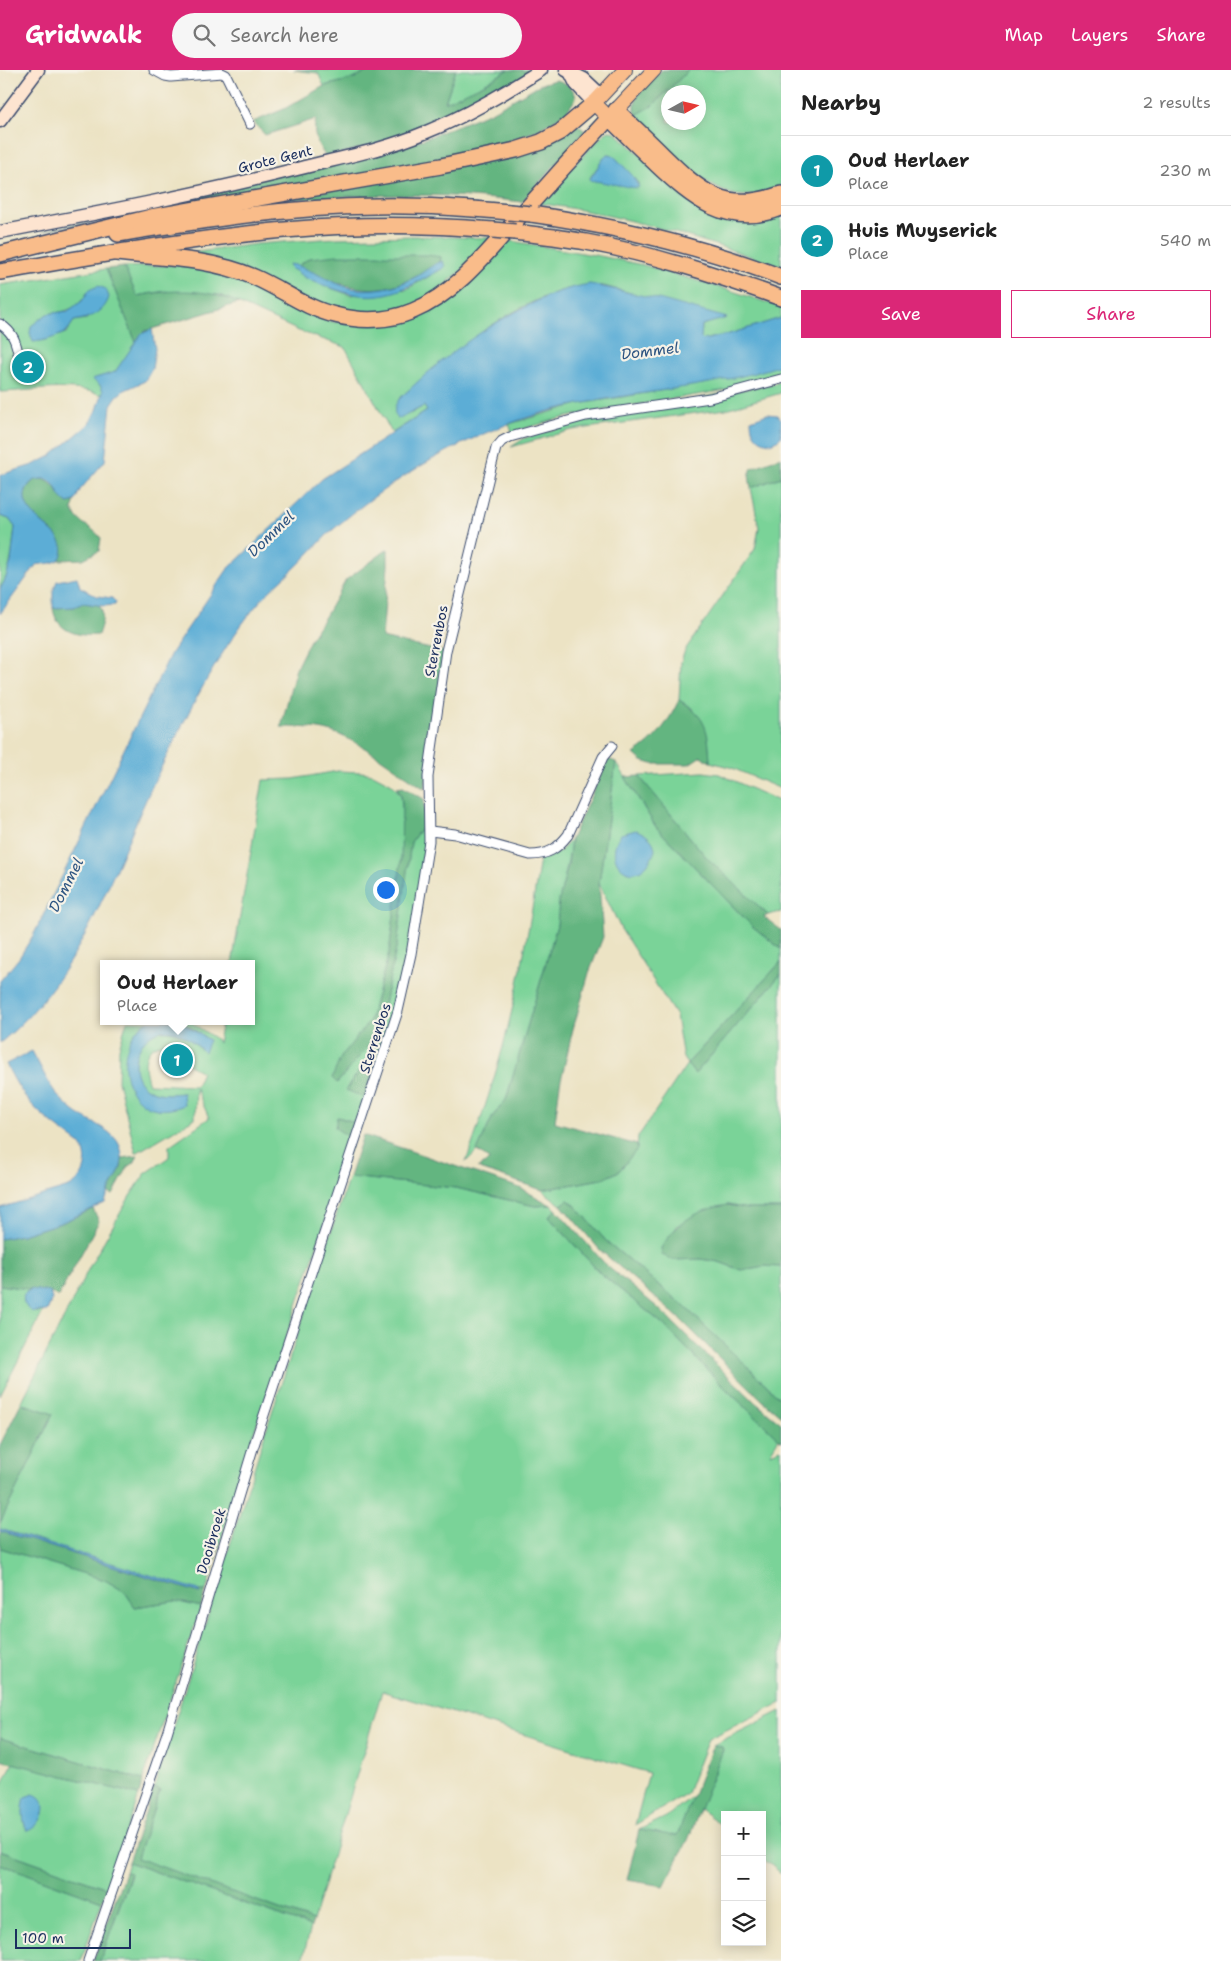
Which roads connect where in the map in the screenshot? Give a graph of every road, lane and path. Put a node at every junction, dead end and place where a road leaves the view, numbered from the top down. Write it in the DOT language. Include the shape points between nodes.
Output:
graph roads {
  1 [pos="38,70"];
  2 [pos="154,70"];
  3 [pos="541,70"];
  4 [pos="625,70"];
  5 [pos="654,70"];
  6 [pos="223,71"];
  7 [pos="568,71"];
  8 [pos="597,99"];
  9 [pos="613,114"];
  10 [pos="0,121"];
  11 [pos="250,124"];
  12 [pos="781,194"];
  13 [pos="781,208"];
  14 [pos="0,232"];
  15 [pos="116,252"];
  16 [pos="0,254"];
  17 [pos="0,272"];
  18 [pos="781,277"];
  19 [pos="781,298"];
  20 [pos="0,324"];
  21 [pos="18,357"];
  22 [pos="781,379"];
  23 [pos="612,746"];
  24 [pos="430,831"];
  25 [pos="359,1129"];
  26 [pos="88,1961"];
  1 -- 10 [label="street"];
  2 -- 6 [label="street" via="171,77"];
  3 -- 14 [label="street, Grote Gent" via="460,118 380,148 172,198"];
  4 -- 8 [label="main road"];
  5 -- 9 [label="main road"];
  6 -- 11 [label="street"];
  7 -- 8 [label="street" via="576,84"];
  8 -- 9 [label="main road"];
  8 -- 16 [label="highway" via="552,137 503,154 151,217"];
  9 -- 12 [label="highway" via="707,193 743,202"];
  9 -- 13 [label="highway" via="683,189 703,203 742,215 762,214"];
  9 -- 15 [label="highway" via="471,269 435,299 394,317 373,320 336,316 302,303 254,277 218,265"];
  15 -- 17 [label="highway"];
  15 -- 19 [label="highway, bridge" via="276,231 334,227 414,226 493,230 586,242 642,254"];
  16 -- 18 [label="highway, bridge" via="190,222 284,211 416,206 531,214 589,222 655,236"];
  20 -- 21 [label="street" via="16,340"];
  22 -- 24 [label="street, Sterrenbos" via="710,398 586,416 510,437 496,448 446,652 428,777"];
  23 -- 24 [label="street" via="603,756 568,835 551,852 530,855 455,834"];
  24 -- 25 [label="street, Sterrenbos" via="405,984"];
  25 -- 26 [label="street, Dooibroek" via="254,1446 167,1733"];
}
